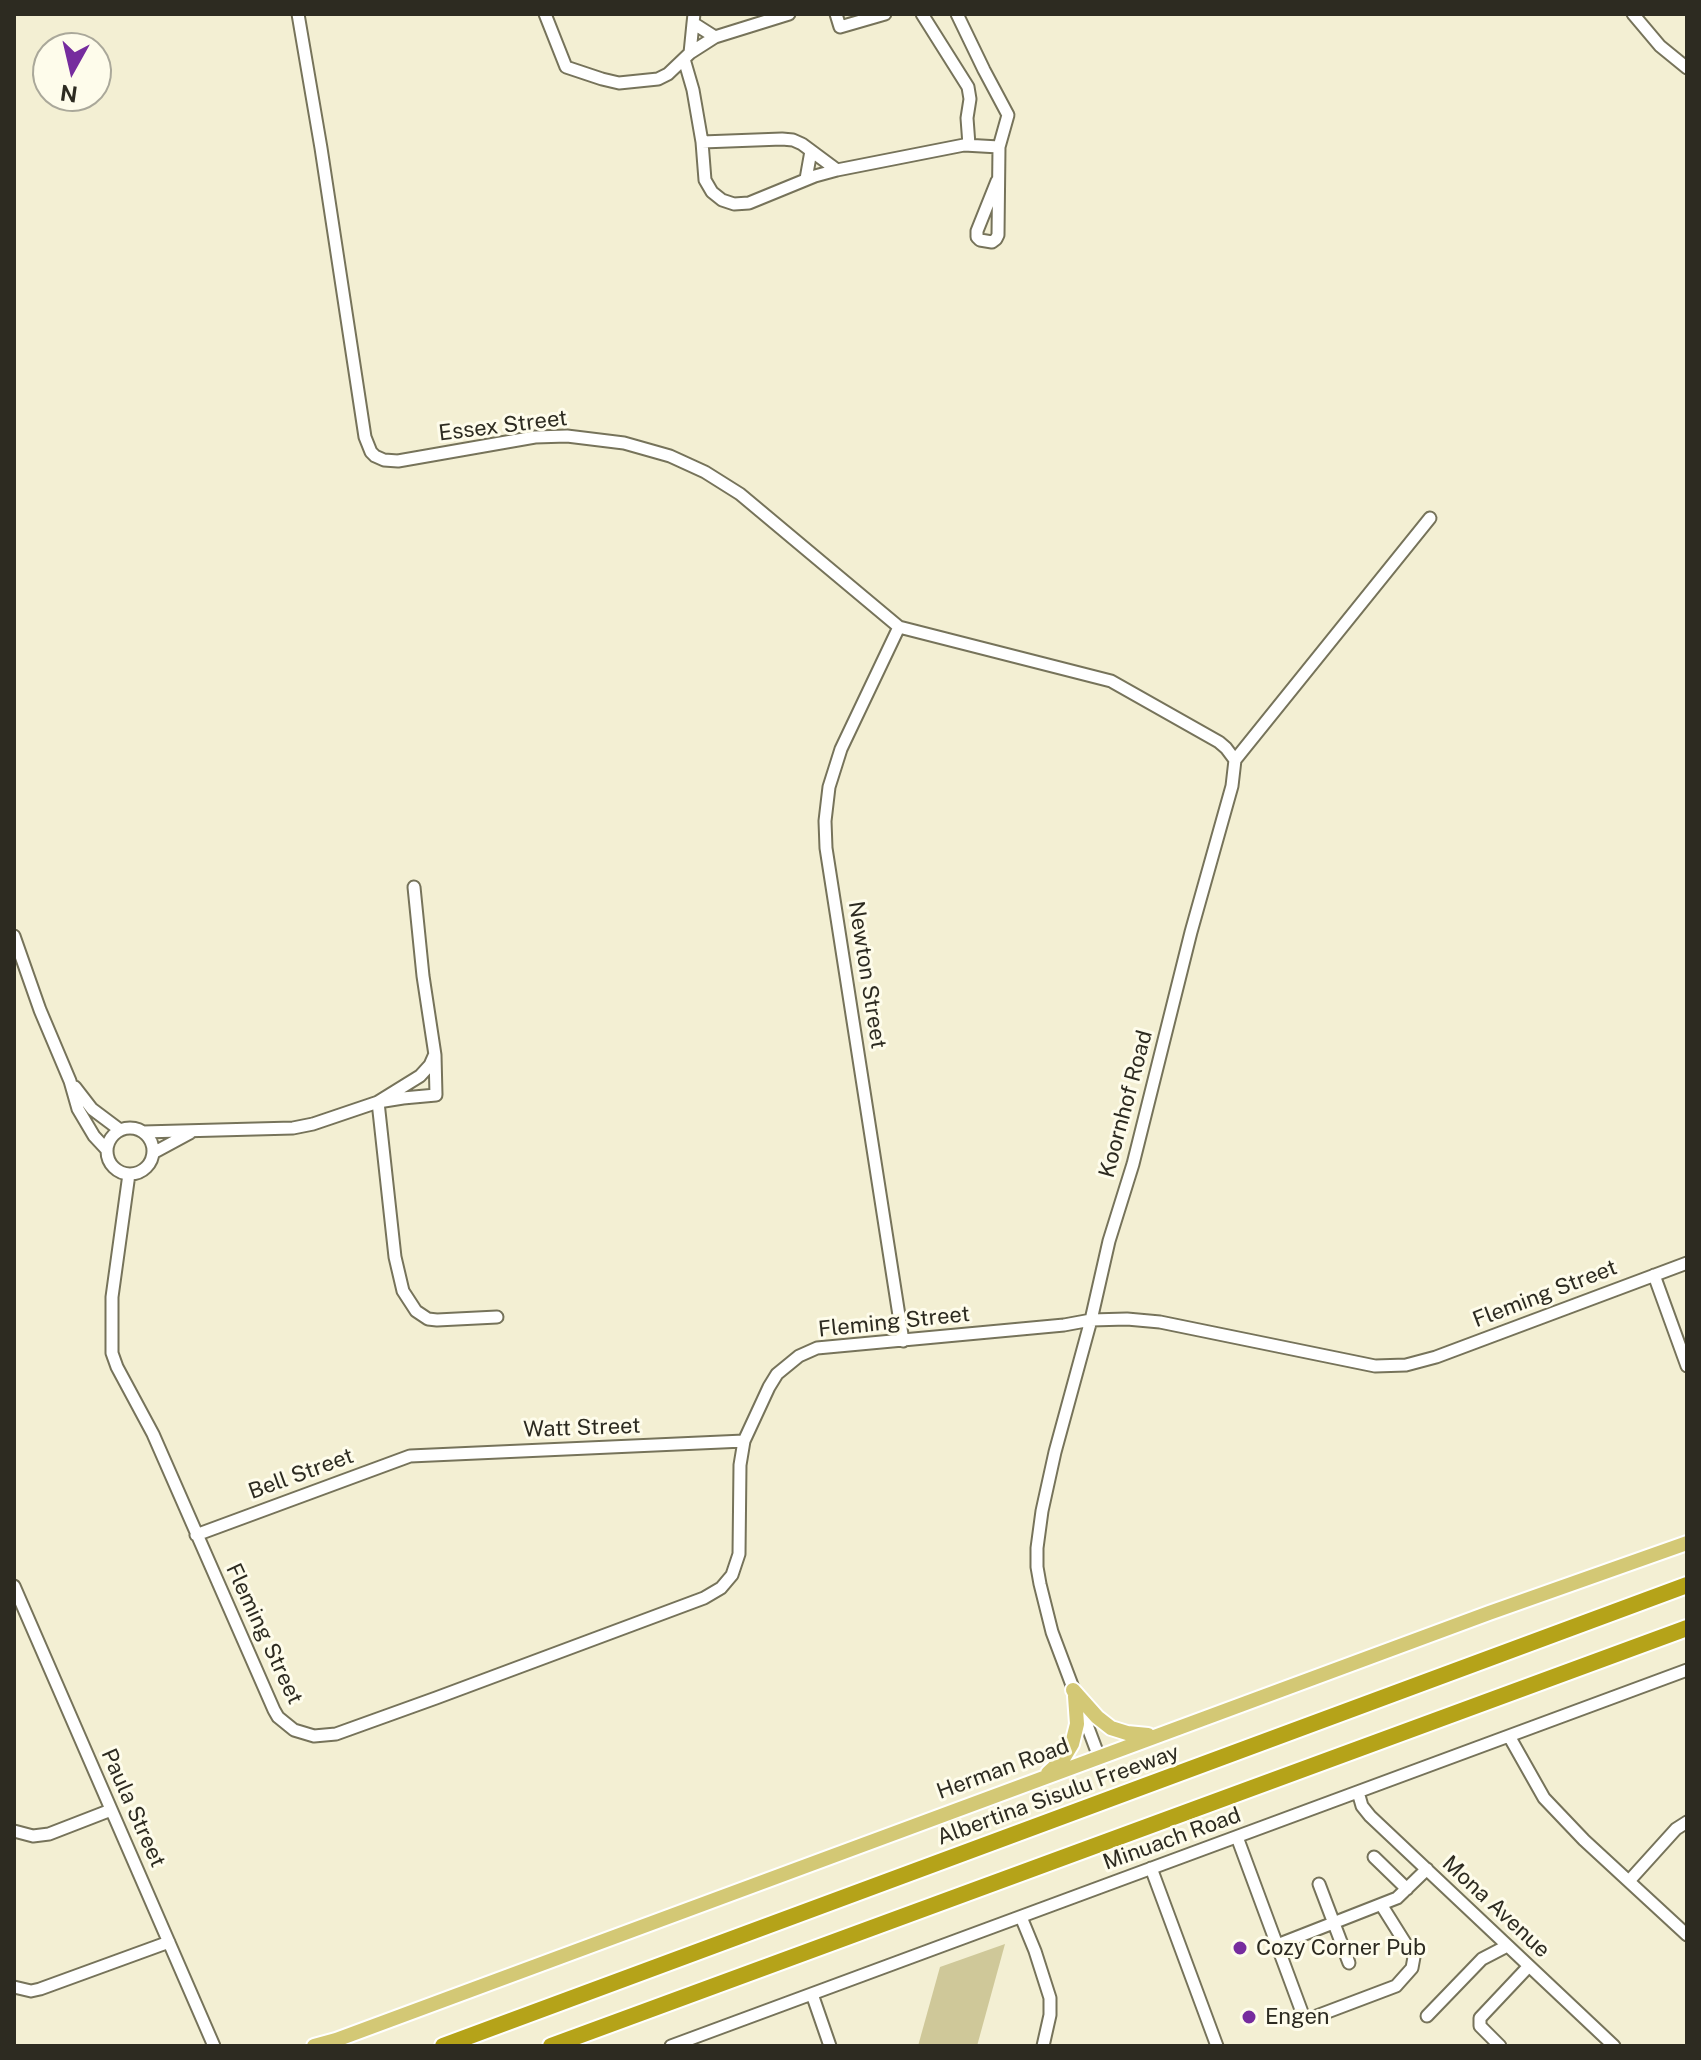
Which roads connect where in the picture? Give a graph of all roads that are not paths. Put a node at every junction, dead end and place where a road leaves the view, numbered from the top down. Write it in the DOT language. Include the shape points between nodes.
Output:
graph roads {
  1 [pos="298,14"];
  2 [pos="545,14"];
  3 [pos="789,14"];
  4 [pos="836,14"];
  5 [pos="885,14"];
  6 [pos="922,14"];
  7 [pos="957,14"];
  8 [pos="1633,14"];
  9 [pos="694,19"];
  10 [pos="715,37"];
  11 [pos="687,56"];
  12 [pos="673,68"];
  13 [pos="1687,68"];
  14 [pos="693,90"];
  15 [pos="702,142"];
  16 [pos="969,145"];
  17 [pos="999,147"];
  18 [pos="811,151"];
  19 [pos="837,170"];
  20 [pos="806,179"];
  21 [pos="997,181"];
  22 [pos="1430,518"];
  23 [pos="899,627"];
  24 [pos="1235,760"];
  25 [pos="414,887"];
  26 [pos="14,936"];
  27 [pos="435,1055"];
  28 [pos="70,1081"];
  29 [pos="378,1102"];
  30 [pos="120,1130"];
  31 [pos="194,1131"];
  32 [pos="143,1132"];
  33 [pos="107,1150"];
  34 [pos="153,1153"];
  35 [pos="129,1174"];
  36 [pos="1687,1263"];
  37 [pos="1654,1275"];
  38 [pos="497,1317"];
  39 [pos="1091,1320"];
  40 [pos="903,1341"];
  41 [pos="1687,1366"];
  42 [pos="744,1441"];
  43 [pos="421,1455"];
  44 [pos="196,1535"];
  45 [pos="1685,1542"];
  46 [pos="1687,1585"];
  47 [pos="14,1586"];
  48 [pos="1687,1628"];
  49 [pos="1687,1670"];
  50 [pos="1074,1693"];
  51 [pos="1157,1736"];
  52 [pos="1509,1736"];
  53 [pos="1099,1757"];
  54 [pos="1041,1778"];
  55 [pos="1358,1792"];
  56 [pos="111,1810"];
  57 [pos="1687,1822"];
  58 [pos="14,1831"];
  59 [pos="1237,1837"];
  60 [pos="1374,1857"];
  61 [pos="1151,1868"];
  62 [pos="1427,1869"];
  63 [pos="1629,1881"];
  64 [pos="1319,1884"];
  65 [pos="1407,1889"];
  66 [pos="1382,1906"];
  67 [pos="1021,1917"];
  68 [pos="1334,1924"];
  69 [pos="1687,1935"];
  70 [pos="169,1942"];
  71 [pos="1277,1945"];
  72 [pos="1507,1946"];
  73 [pos="1349,1963"];
  74 [pos="1529,1966"];
  75 [pos="14,1987"];
  76 [pos="812,1994"];
  77 [pos="1427,2016"];
  78 [pos="332,2043"];
  79 [pos="214,2046"];
  80 [pos="314,2046"];
  81 [pos="443,2046"];
  82 [pos="551,2046"];
  83 [pos="671,2046"];
  84 [pos="830,2046"];
  85 [pos="1043,2046"];
  86 [pos="1217,2046"];
  87 [pos="1500,2046"];
  88 [pos="1614,2046"];
  1 -- 23 [label="street, Essex Street" via="371,452 390,461 567,436 657,451 740,494"];
  2 -- 12 [label="street" via="570,69 619,83 658,79"];
  3 -- 10 [label="street"];
  4 -- 5 [label="street" via="840,27"];
  6 -- 16 [label="street" via="968,87"];
  7 -- 17 [label="street" via="1007,111"];
  8 -- 13 [label="street"];
  9 -- 10 [label="street"];
  9 -- 11 [label="street"];
  10 -- 11 [label="street"];
  11 -- 12 [label="street"];
  11 -- 14 [label="street"];
  12 -- 14 [label="street"];
  14 -- 15 [label="street"];
  15 -- 18 [label="street" via="782,139"];
  15 -- 20 [label="street" via="705,180 722,200 749,203"];
  16 -- 17 [label="street"];
  16 -- 19 [label="street"];
  17 -- 21 [label="street"];
  18 -- 19 [label="street"];
  18 -- 20 [label="street"];
  19 -- 20 [label="street"];
  21 -- 21 [label="street" via="977,231 980,240 992,242 998,235"];
  22 -- 24 [label="street, Koornhof Road"];
  23 -- 24 [label="street, Essex Street" via="1111,681 1219,742"];
  23 -- 40 [label="street, Newton Street" via="841,749 825,821"];
  24 -- 39 [label="street, Koornhof Road"];
  25 -- 27 [label="street"];
  26 -- 28 [label="street"];
  27 -- 29 [label="street" via="420,1076"];
  27 -- 29 [label="street" via="436,1095"];
  28 -- 30 [label="street" via="92,1109"];
  28 -- 33 [label="street" via="78,1109"];
  29 -- 31 [label="street" via="293,1128"];
  29 -- 38 [label="street" via="403,1291 428,1319"];
  30 -- 32 [label="street"];
  30 -- 33 [label="street"];
  31 -- 32 [label="street"];
  31 -- 34 [label="street"];
  32 -- 34 [label="street"];
  33 -- 35 [label="street" via="113,1166"];
  34 -- 35 [label="street" via="145,1168"];
  35 -- 44 [label="street, Fleming Street" via="114,1279 112,1353"];
  36 -- 37 [label="street, Fleming Street"];
  37 -- 39 [label="street, Fleming Street" via="1436,1357 1392,1367 1160,1322"];
  37 -- 41 [label="street"];
  39 -- 40 [label="street, Fleming Street"];
  39 -- 50 [label="street, Koornhof Road" via="1055,1452 1037,1548 1045,1606"];
  40 -- 42 [label="street, Fleming Street" via="824,1347 799,1356 777,1374"];
  42 -- 43 [label="street, Watt Street"];
  42 -- 44 [label="street, Fleming Street" via="739,1554 721,1588 325,1736 294,1730 278,1717"];
  43 -- 44 [label="street, Bell Street"];
  45 -- 51 [label="main road, Herman Road"];
  46 -- 81 [label="highway, Albertina Sisulu Freeway"];
  47 -- 56 [label="street, Paula Street"];
  48 -- 82 [label="highway"];
  49 -- 52 [label="street, Minuach Road"];
  50 -- 51 [label="main road" via="1111,1728"];
  50 -- 53 [label="street, Koornhof Road"];
  50 -- 54 [label="main road" via="1077,1724 1072,1744"];
  51 -- 53 [label="main road, Herman Road"];
  52 -- 55 [label="street, Minuach Road"];
  52 -- 63 [label="street" via="1544,1798"];
  53 -- 54 [label="main road, Herman Road"];
  54 -- 78 [label="main road, Herman Road"];
  55 -- 59 [label="street, Minuach Road"];
  55 -- 62 [label="street, Mona Avenue" via="1370,1816"];
  56 -- 58 [label="street" via="49,1834"];
  56 -- 70 [label="street, Paula Street"];
  57 -- 63 [label="street"];
  59 -- 61 [label="street, Minuach Road"];
  59 -- 71 [label="street"];
  60 -- 65 [label="street"];
  61 -- 67 [label="street, Minuach Road"];
  61 -- 86 [label="street"];
  62 -- 65 [label="street"];
  62 -- 72 [label="street, Mona Avenue"];
  63 -- 69 [label="street"];
  64 -- 68 [label="street"];
  65 -- 66 [label="street"];
  66 -- 68 [label="street"];
  66 -- 71 [label="street" via="1414,1960 1396,1986 1368,1997 1307,2018"];
  67 -- 76 [label="street, Minuach Road"];
  67 -- 85 [label="street" via="1050,1998"];
  68 -- 71 [label="street"];
  68 -- 73 [label="street"];
  70 -- 75 [label="street" via="40,1989"];
  70 -- 79 [label="street, Paula Street"];
  72 -- 74 [label="street, Mona Avenue"];
  72 -- 77 [label="street" via="1482,1959"];
  74 -- 87 [label="street" via="1480,2018 1480,2026"];
  74 -- 88 [label="street, Mona Avenue"];
  76 -- 83 [label="street, Minuach Road"];
  76 -- 84 [label="street"];
  78 -- 80 [label="main road, Herman Road"];
}
